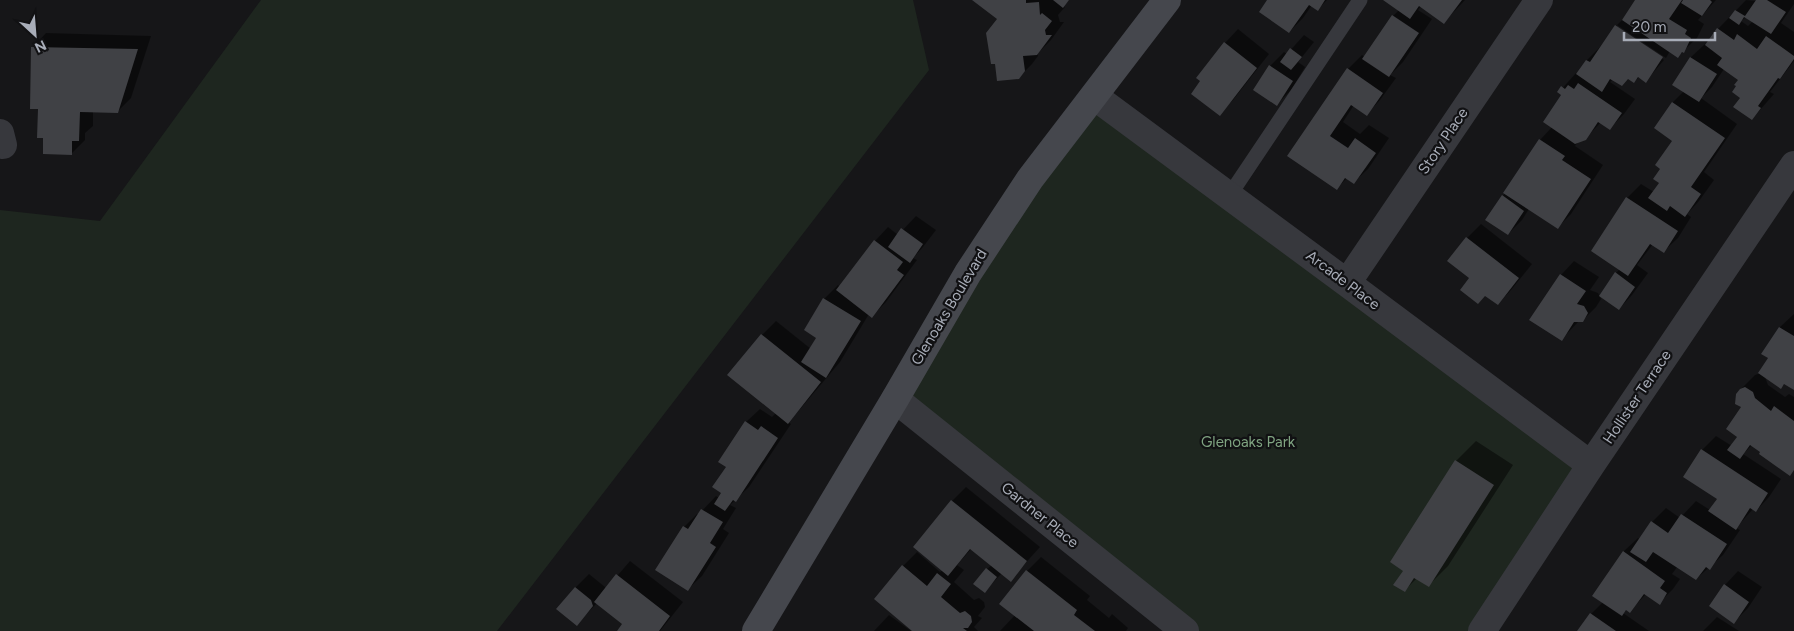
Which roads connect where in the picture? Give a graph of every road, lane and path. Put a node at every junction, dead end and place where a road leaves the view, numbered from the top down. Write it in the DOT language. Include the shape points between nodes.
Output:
graph roads {
  1 [pos="1167,0"];
  2 [pos="1360,0"];
  3 [pos="1539,0"];
  4 [pos="1094,96"];
  5 [pos="1794,165"];
  6 [pos="1229,196"];
  7 [pos="1347,282"];
  8 [pos="896,399"];
  9 [pos="1591,465"];
  10 [pos="756,631"];
  11 [pos="1185,631"];
  12 [pos="1482,631"];
  1 -- 4 [label="street, Glenoaks Boulevard"];
  2 -- 6 [label="lane"];
  3 -- 7 [label="street, Story Place"];
  4 -- 6 [label="street, Arcade Place"];
  4 -- 8 [label="street, Glenoaks Boulevard" via="1030,179 968,273"];
  5 -- 9 [label="street, Hollister Terrace"];
  6 -- 7 [label="street, Arcade Place"];
  7 -- 9 [label="street, Arcade Place"];
  8 -- 10 [label="street, Glenoaks Boulevard"];
  8 -- 11 [label="street, Gardner Place"];
  9 -- 12 [label="street, Hollister Terrace"];
}
